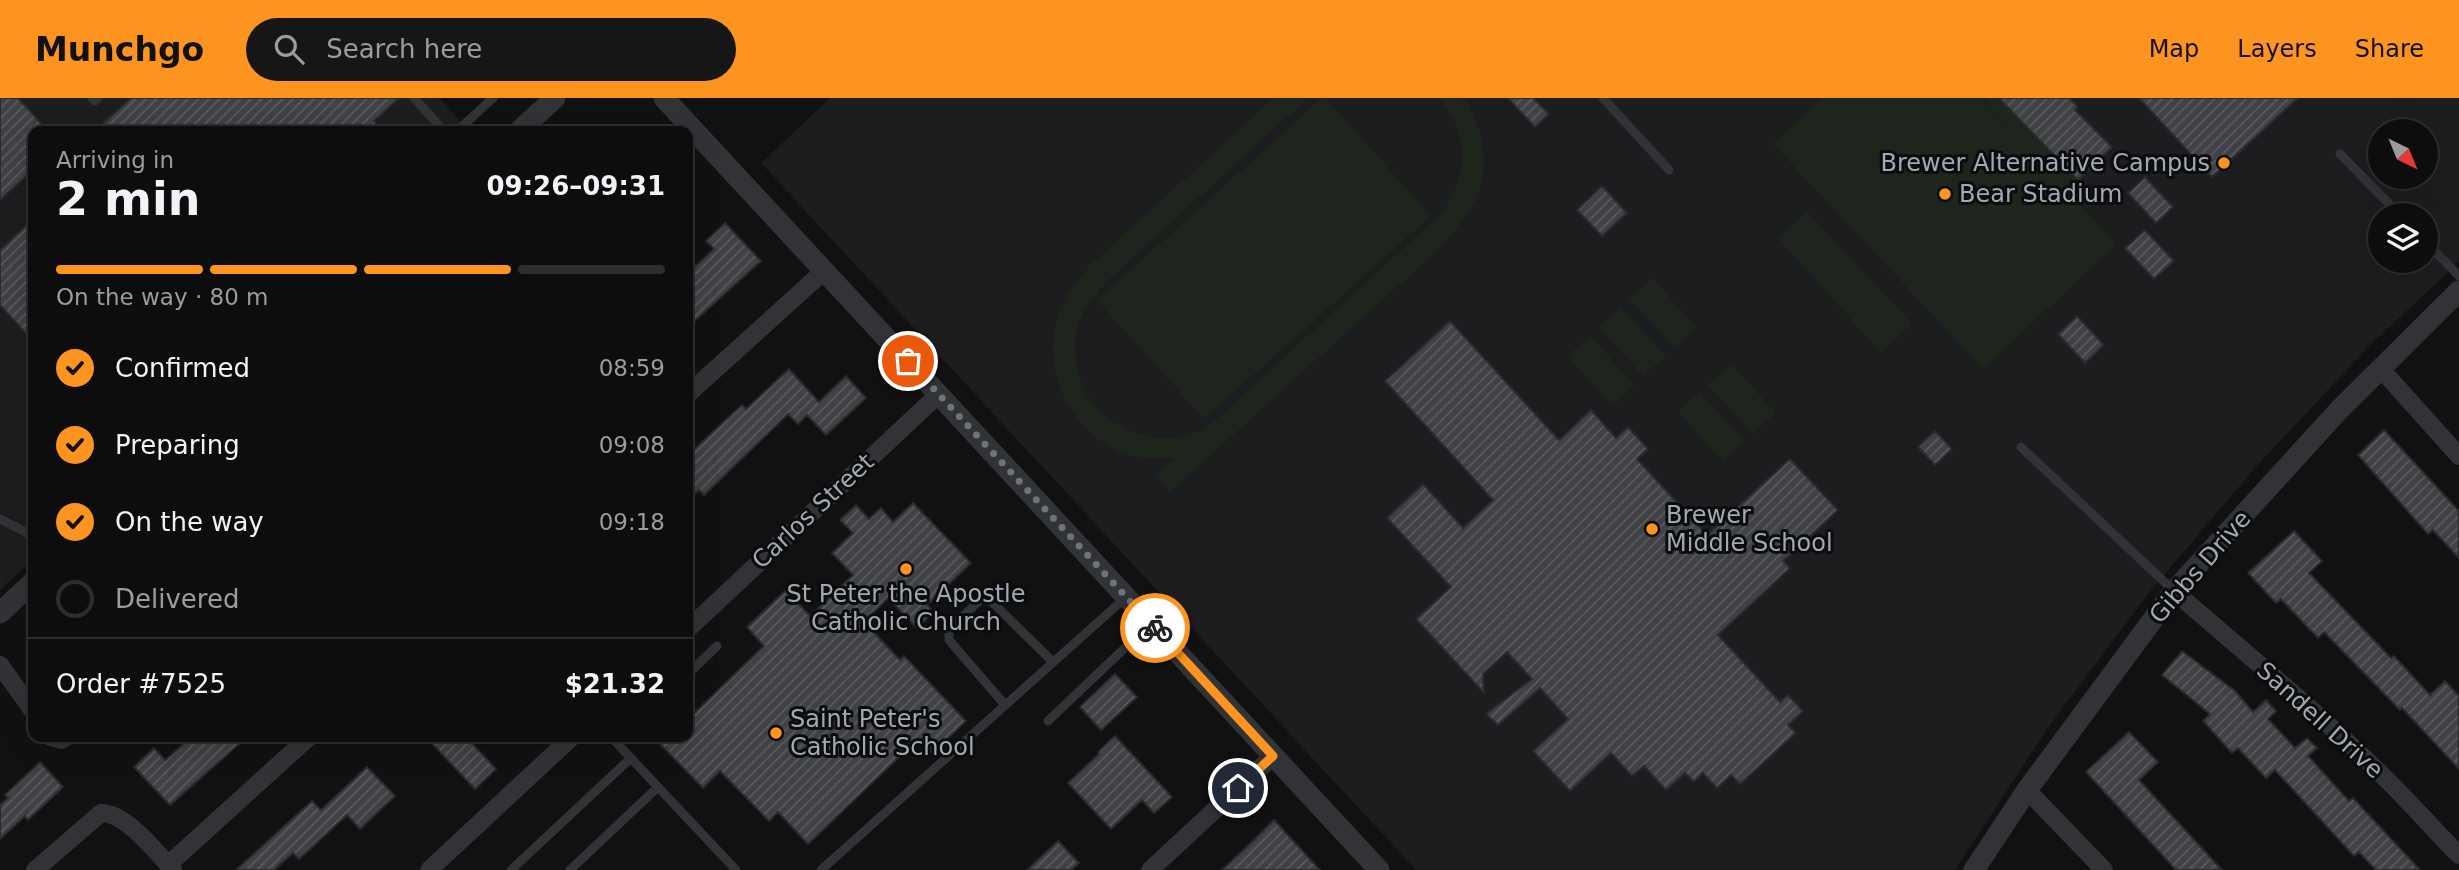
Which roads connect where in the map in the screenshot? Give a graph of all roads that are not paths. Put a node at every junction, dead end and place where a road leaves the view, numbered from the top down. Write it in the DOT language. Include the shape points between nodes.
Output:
graph roads {
  1 [pos="414,98"];
  2 [pos="555,98"];
  3 [pos="664,98"];
  4 [pos="1603,98"];
  5 [pos="486,100"];
  6 [pos="439,126"];
  7 [pos="462,126"];
  8 [pos="524,126"];
  9 [pos="690,126"];
  10 [pos="693,129"];
  11 [pos="2340,154"];
  12 [pos="1669,170"];
  13 [pos="2388,203"];
  14 [pos="2438,254"];
  15 [pos="824,271"];
  16 [pos="2459,276"];
  17 [pos="2459,291"];
  18 [pos="2381,369"];
  19 [pos="693,389"];
  20 [pos="939,394"];
  21 [pos="2021,447"];
  22 [pos="2459,456"];
  23 [pos="0,519"];
  24 [pos="28,532"];
  25 [pos="28,587"];
  26 [pos="2174,591"];
  27 [pos="1126,596"];
  28 [pos="0,613"];
  29 [pos="1151,623"];
  30 [pos="693,624"];
  31 [pos="717,646"];
  32 [pos="1053,662"];
  33 [pos="0,664"];
  34 [pos="693,669"];
  35 [pos="28,704"];
  36 [pos="1005,705"];
  37 [pos="1048,721"];
  38 [pos="304,742"];
  39 [pos="567,742"];
  40 [pos="618,742"];
  41 [pos="1273,756"];
  42 [pos="631,758"];
  43 [pos="658,787"];
  44 [pos="2027,790"];
  45 [pos="2459,855"];
  46 [pos="170,867"];
  47 [pos="35,870"];
  48 [pos="429,870"];
  49 [pos="511,870"];
  50 [pos="570,870"];
  51 [pos="736,870"];
  52 [pos="821,870"];
  53 [pos="1150,870"];
  54 [pos="1380,870"];
  55 [pos="1974,870"];
  56 [pos="2104,870"];
  1 -- 6 [label="lane"];
  2 -- 8 [label="street"];
  3 -- 9 [label="street"];
  4 -- 12 [label="lane"];
  5 -- 7 [label="lane"];
  10 -- 15 [label="street"];
  11 -- 13 [label="lane"];
  14 -- 16 [label="lane"];
  15 -- 19 [label="street"];
  15 -- 20 [label="street"];
  17 -- 18 [label="street, Gibbs Drive"];
  18 -- 22 [label="street"];
  18 -- 26 [label="street, Gibbs Drive"];
  20 -- 27 [label="street"];
  20 -- 30 [label="street, Carlos Street"];
  21 -- 26 [label="lane"];
  23 -- 24 [label="lane"];
  25 -- 28 [label="street"];
  26 -- 44 [label="street, Gibbs Drive"];
  26 -- 45 [label="street, Sandell Drive" via="2342,738"];
  27 -- 29 [label="street"];
  27 -- 32 [label="lane"];
  29 -- 37 [label="lane"];
  29 -- 41 [label="street"];
  31 -- 34 [label="lane"];
  32 -- 36 [label="lane"];
  32 -- 36 [label="lane" via="992,602 981,599 949,631 949,640"];
  33 -- 35 [label="street"];
  36 -- 52 [label="lane"];
  38 -- 46 [label="street"];
  39 -- 48 [label="street"];
  40 -- 42 [label="lane"];
  41 -- 53 [label="street"];
  41 -- 54 [label="street"];
  42 -- 43 [label="lane"];
  42 -- 49 [label="lane"];
  43 -- 50 [label="lane"];
  43 -- 51 [label="lane"];
  44 -- 55 [label="street, Gibbs Drive"];
  44 -- 56 [label="street"];
  46 -- 47 [label="street" via="119,818 101,813"];
}
